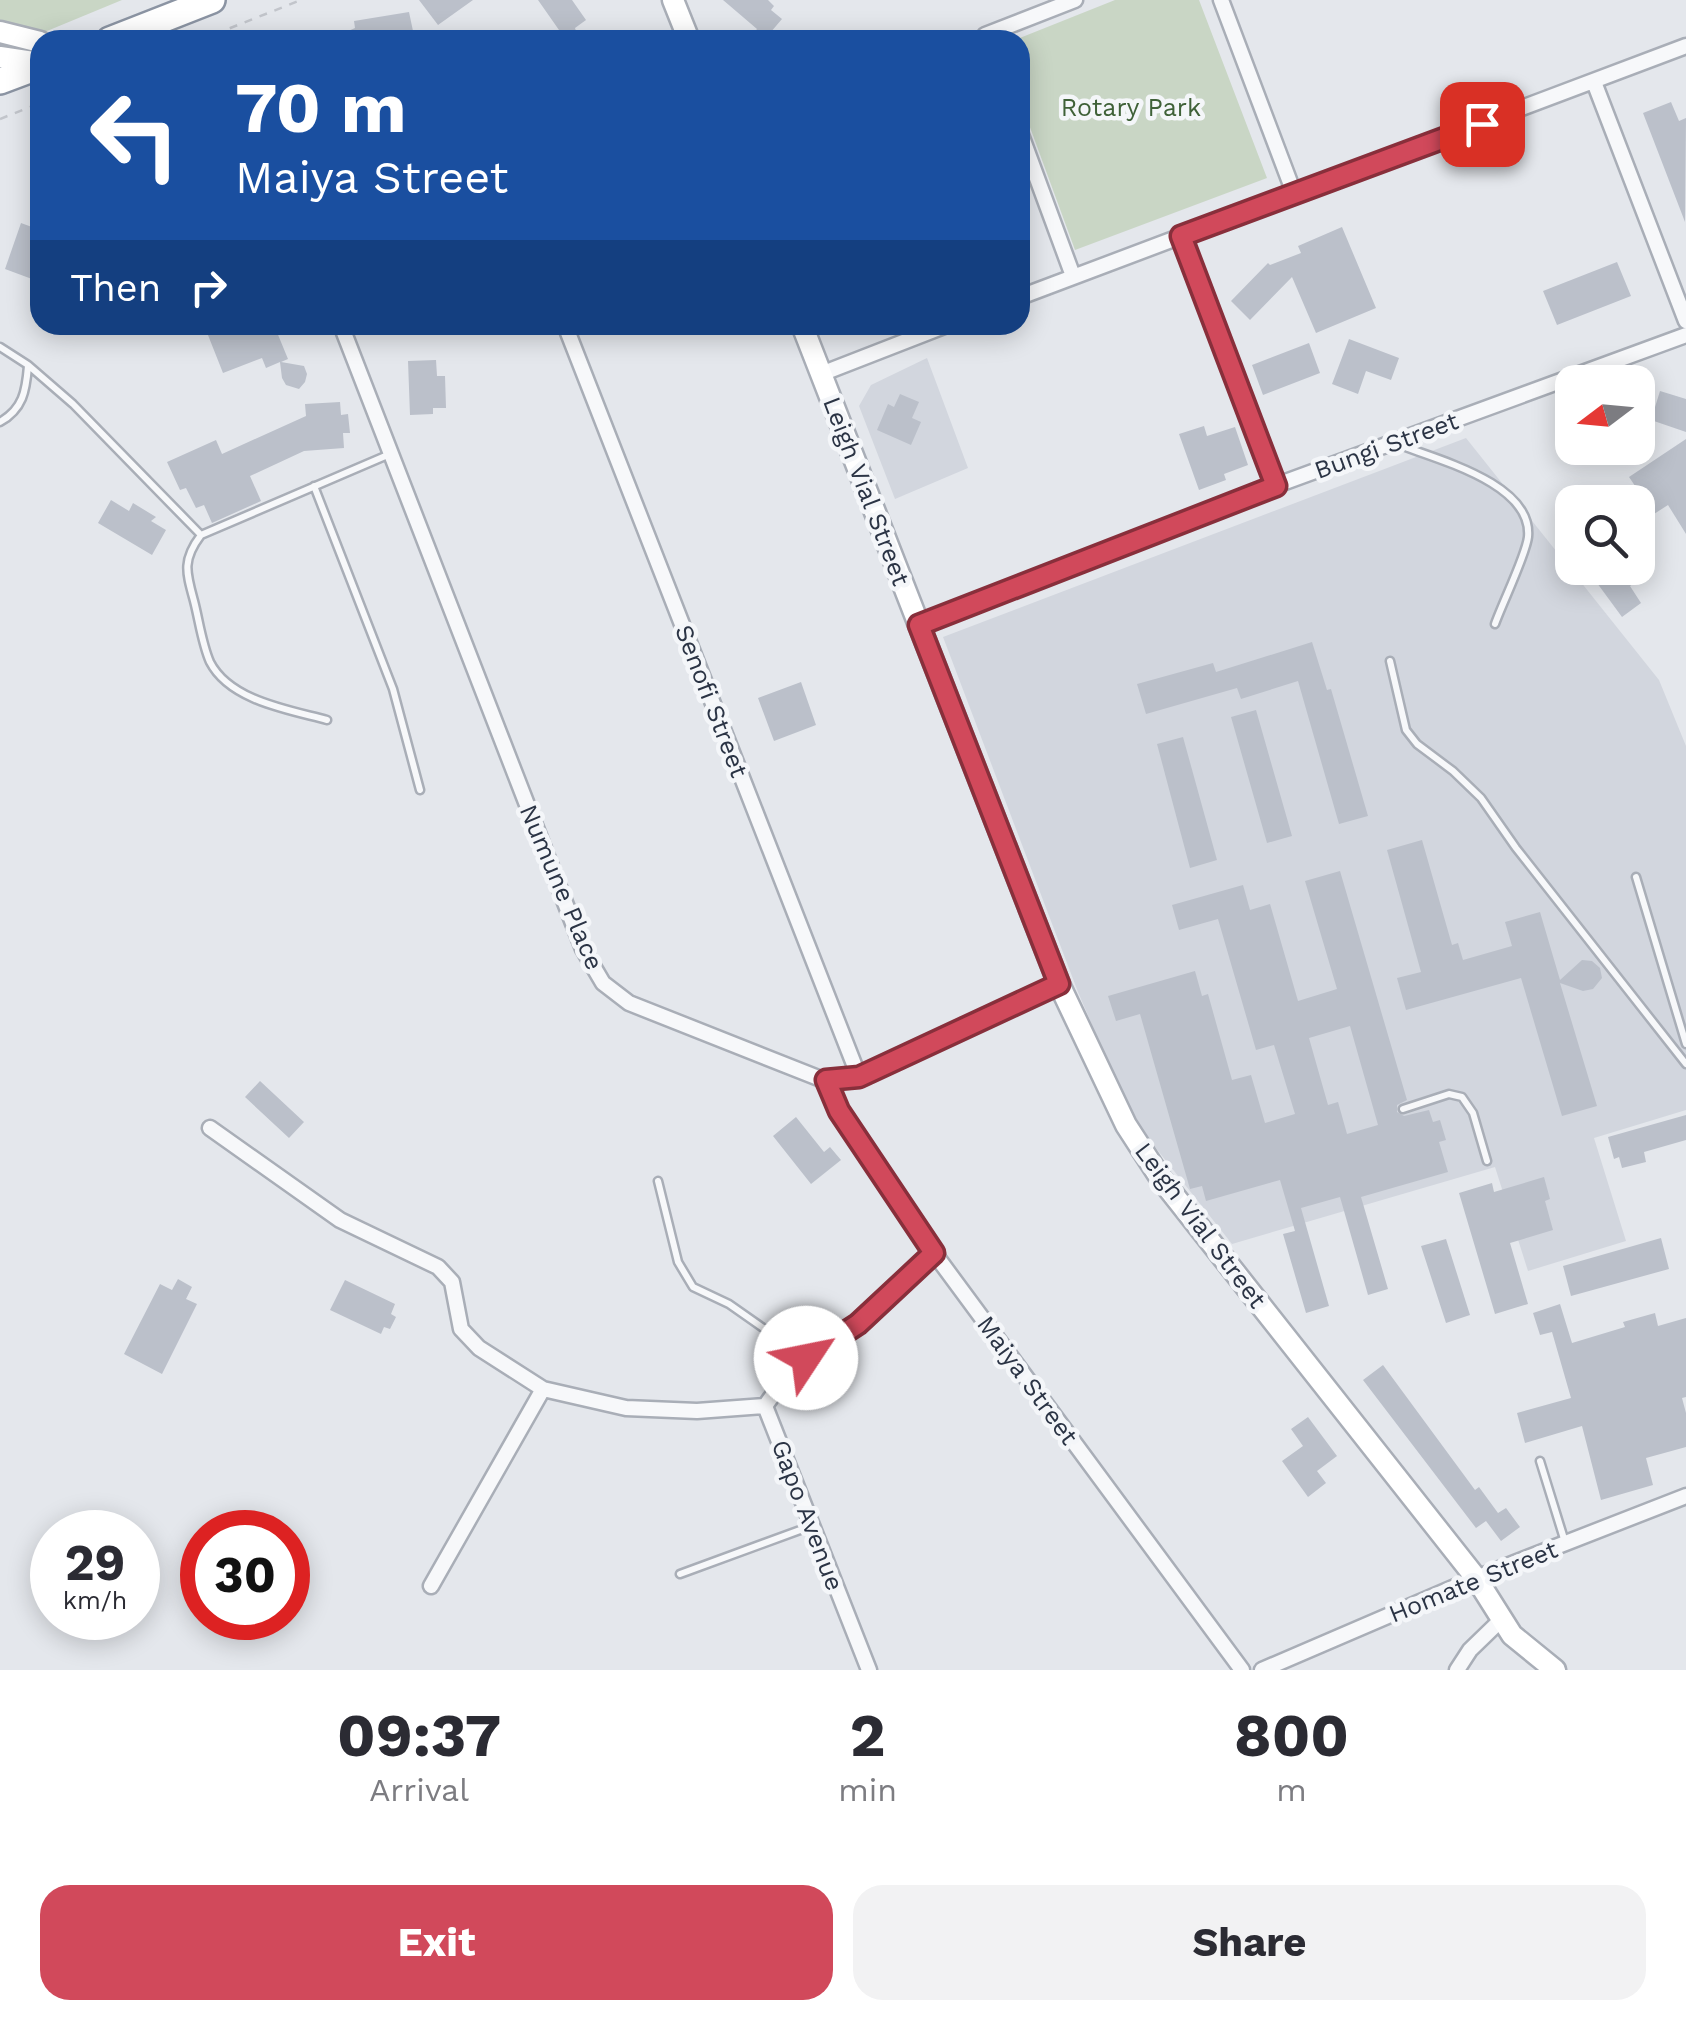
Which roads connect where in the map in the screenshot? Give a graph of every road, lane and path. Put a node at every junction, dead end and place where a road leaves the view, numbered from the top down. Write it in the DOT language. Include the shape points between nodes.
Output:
graph roads {
  1 [pos="212,0"];
  2 [pos="301,0"];
  3 [pos="673,0"];
  4 [pos="1075,0"];
  5 [pos="1220,0"];
  6 [pos="136,30"];
  7 [pos="225,30"];
  8 [pos="685,30"];
  9 [pos="997,30"];
  10 [pos="0,32"];
  11 [pos="30,40"];
  12 [pos="1686,46"];
  13 [pos="0,57"];
  14 [pos="30,62"];
  15 [pos="30,68"];
  16 [pos="0,81"];
  17 [pos="1594,82"];
  18 [pos="30,107"];
  19 [pos="0,119"];
  20 [pos="1030,159"];
  21 [pos="1294,193"];
  22 [pos="1181,236"];
  23 [pos="1073,276"];
  24 [pos="1030,293"];
  25 [pos="1686,322"];
  26 [pos="1686,334"];
  27 [pos="346,335"];
  28 [pos="570,335"];
  29 [pos="806,335"];
  30 [pos="921,335"];
  31 [pos="0,347"];
  32 [pos="28,365"];
  33 [pos="821,374"];
  34 [pos="0,422"];
  35 [pos="1393,443"];
  36 [pos="392,454"];
  37 [pos="314,486"];
  38 [pos="1276,486"];
  39 [pos="201,535"];
  40 [pos="1495,624"];
  41 [pos="919,625"];
  42 [pos="1390,661"];
  43 [pos="328,720"];
  44 [pos="420,790"];
  45 [pos="1636,877"];
  46 [pos="1059,984"];
  47 [pos="1686,1044"];
  48 [pos="1686,1064"];
  49 [pos="859,1077"];
  50 [pos="826,1080"];
  51 [pos="1402,1109"];
  52 [pos="210,1128"];
  53 [pos="1488,1161"];
  54 [pos="658,1181"];
  55 [pos="934,1253"];
  56 [pos="806,1358"];
  57 [pos="543,1389"];
  58 [pos="765,1406"];
  59 [pos="1540,1460"];
  60 [pos="1686,1496"];
  61 [pos="812,1526"];
  62 [pos="1565,1544"];
  63 [pos="680,1574"];
  64 [pos="1476,1578"];
  65 [pos="431,1586"];
  66 [pos="1502,1619"];
  67 [pos="868,1670"];
  68 [pos="1242,1670"];
  69 [pos="1262,1670"];
  70 [pos="1457,1670"];
  71 [pos="1554,1670"];
  1 -- 6 [label="highway"];
  2 -- 7 [label="path"];
  3 -- 8 [label="street"];
  4 -- 9 [label="street"];
  5 -- 21 [label="street"];
  10 -- 11 [label="street"];
  12 -- 17 [label="street"];
  13 -- 14 [label="street"];
  15 -- 16 [label="highway"];
  17 -- 21 [label="street"];
  17 -- 25 [label="street"];
  18 -- 19 [label="path"];
  20 -- 23 [label="street"];
  21 -- 22 [label="street"];
  22 -- 23 [label="street"];
  22 -- 38 [label="street"];
  23 -- 24 [label="street"];
  26 -- 35 [label="street, Bungi Street"];
  27 -- 36 [label="street, Numune Place"];
  28 -- 49 [label="street, Senofi Street"];
  29 -- 33 [label="street, Leigh Vial Street"];
  30 -- 33 [label="street"];
  31 -- 32 [label="lane"];
  32 -- 34 [label="lane" via="26,394"];
  32 -- 39 [label="lane"];
  33 -- 41 [label="street, Leigh Vial Street"];
  35 -- 38 [label="street, Bungi Street"];
  35 -- 40 [label="lane" via="1505,490 1524,516 1528,536"];
  36 -- 37 [label="lane"];
  36 -- 50 [label="street, Numune Place" via="583,949 602,983 630,1003"];
  37 -- 39 [label="lane"];
  37 -- 44 [label="lane" via="393,689"];
  38 -- 41 [label="street, Bungi Street"];
  39 -- 43 [label="lane" via="188,552 186,573 210,661 224,680 264,702"];
  41 -- 46 [label="street, Leigh Vial Street"];
  42 -- 48 [label="lane" via="1406,730 1482,798"];
  45 -- 47 [label="lane"];
  46 -- 49 [label="street, Numune Place"];
  46 -- 64 [label="street, Leigh Vial Street" via="1126,1125 1161,1179"];
  49 -- 50 [label="street, Numune Place"];
  50 -- 55 [label="street, Maiya Street" via="839,1111"];
  51 -- 53 [label="lane" via="1449,1094 1462,1097"];
  52 -- 57 [label="street" via="340,1220 438,1267 452,1282 462,1329 479,1348"];
  54 -- 56 [label="lane" via="678,1262 693,1287 730,1304"];
  55 -- 56 [label="street, Gapo Avenue" via="858,1324"];
  55 -- 68 [label="street, Maiya Street"];
  56 -- 58 [label="street, Gapo Avenue"];
  57 -- 58 [label="street" via="626,1408 696,1412"];
  57 -- 65 [label="street"];
  58 -- 61 [label="street, Gapo Avenue"];
  59 -- 62 [label="lane"];
  60 -- 62 [label="street, Homate Street"];
  61 -- 63 [label="lane"];
  61 -- 67 [label="street, Gapo Avenue"];
  62 -- 64 [label="street, Homate Street"];
  64 -- 66 [label="street, Leigh Vial Street"];
  64 -- 69 [label="street, Homate Street"];
  66 -- 70 [label="street"];
  66 -- 71 [label="street, Leigh Vial Street"];
}
